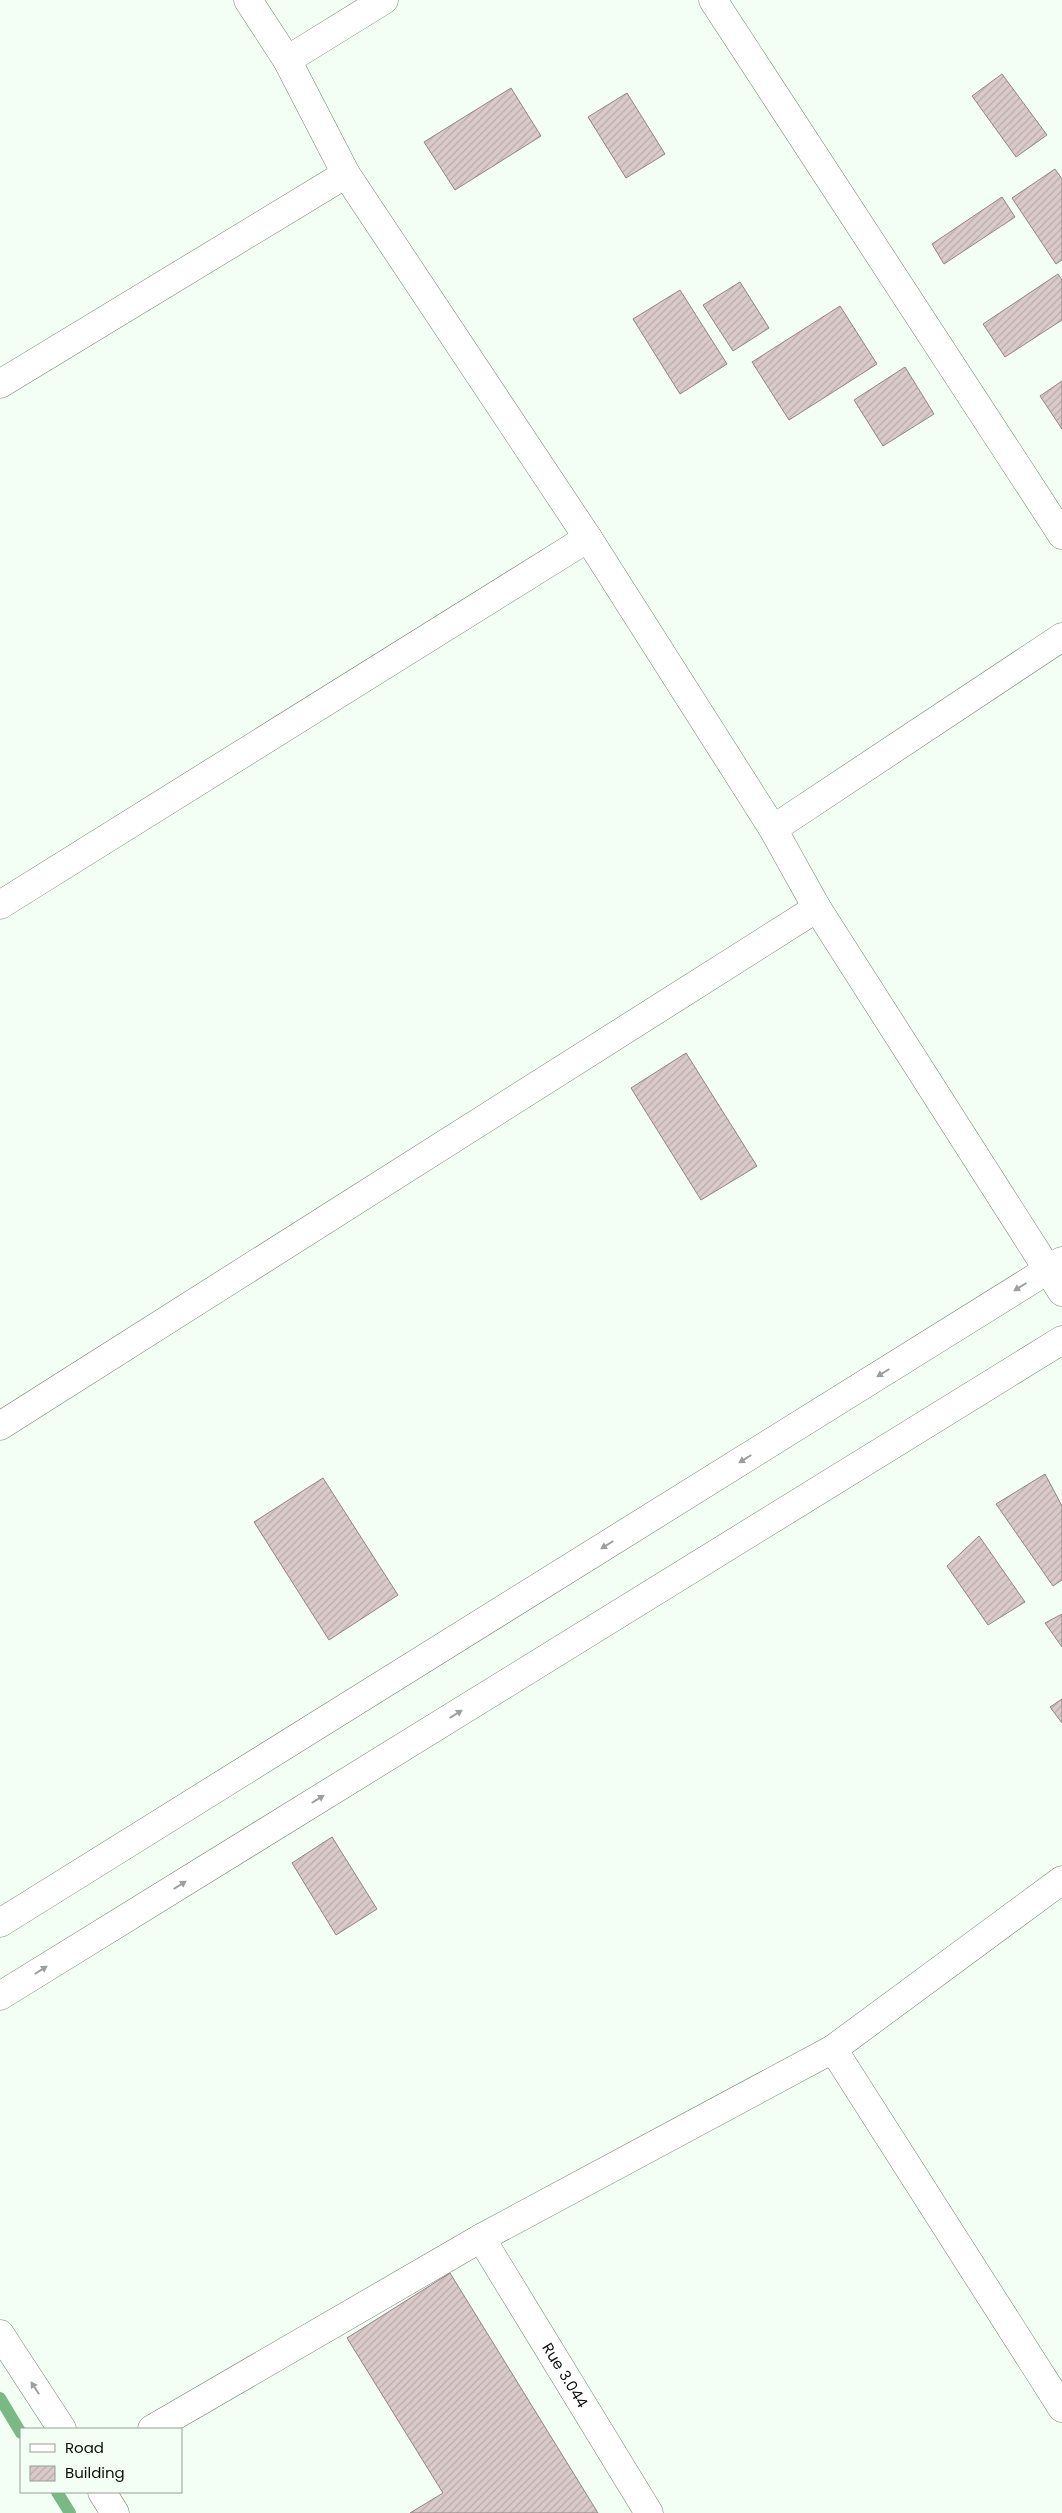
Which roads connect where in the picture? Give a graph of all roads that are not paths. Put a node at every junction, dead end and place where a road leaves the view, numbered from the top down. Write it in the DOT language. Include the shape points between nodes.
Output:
graph roads {
  1 [pos="248,0"];
  2 [pos="384,0"];
  3 [pos="713,0"];
  4 [pos="287,60"];
  5 [pos="346,174"];
  6 [pos="0,384"];
  7 [pos="1062,535"];
  8 [pos="588,538"];
  9 [pos="1062,637"];
  10 [pos="773,829"];
  11 [pos="0,905"];
  12 [pos="817,908"];
  13 [pos="1054,1266"];
  14 [pos="1062,1292"];
  15 [pos="1062,1340"];
  16 [pos="0,1426"];
  17 [pos="1062,1880"];
  18 [pos="0,1923"];
  19 [pos="0,1996"];
  20 [pos="833,2049"];
  21 [pos="481,2238"];
  22 [pos="0,2334"];
  23 [pos="1062,2408"];
  24 [pos="61,2428"];
  25 [pos="154,2428"];
  26 [pos="103,2493"];
  27 [pos="115,2513"];
  28 [pos="649,2513"];
  1 -- 4 [label="street"];
  2 -- 4 [label="street"];
  3 -- 7 [label="street"];
  4 -- 5 [label="street"];
  5 -- 6 [label="street"];
  5 -- 8 [label="street"];
  8 -- 10 [label="street"];
  8 -- 11 [label="street"];
  9 -- 10 [label="street"];
  10 -- 12 [label="street"];
  12 -- 13 [label="street"];
  12 -- 16 [label="street"];
  13 -- 14 [label="street"];
  13 -- 18 [label="street, one-way"];
  19 -- 15 [label="street, one-way"];
  17 -- 20 [label="street"];
  20 -- 21 [label="street"];
  20 -- 23 [label="street"];
  21 -- 25 [label="street"];
  21 -- 28 [label="street, Rue 3.044"];
  24 -- 22 [label="street, one-way"];
  26 -- 27 [label="street"];
}
